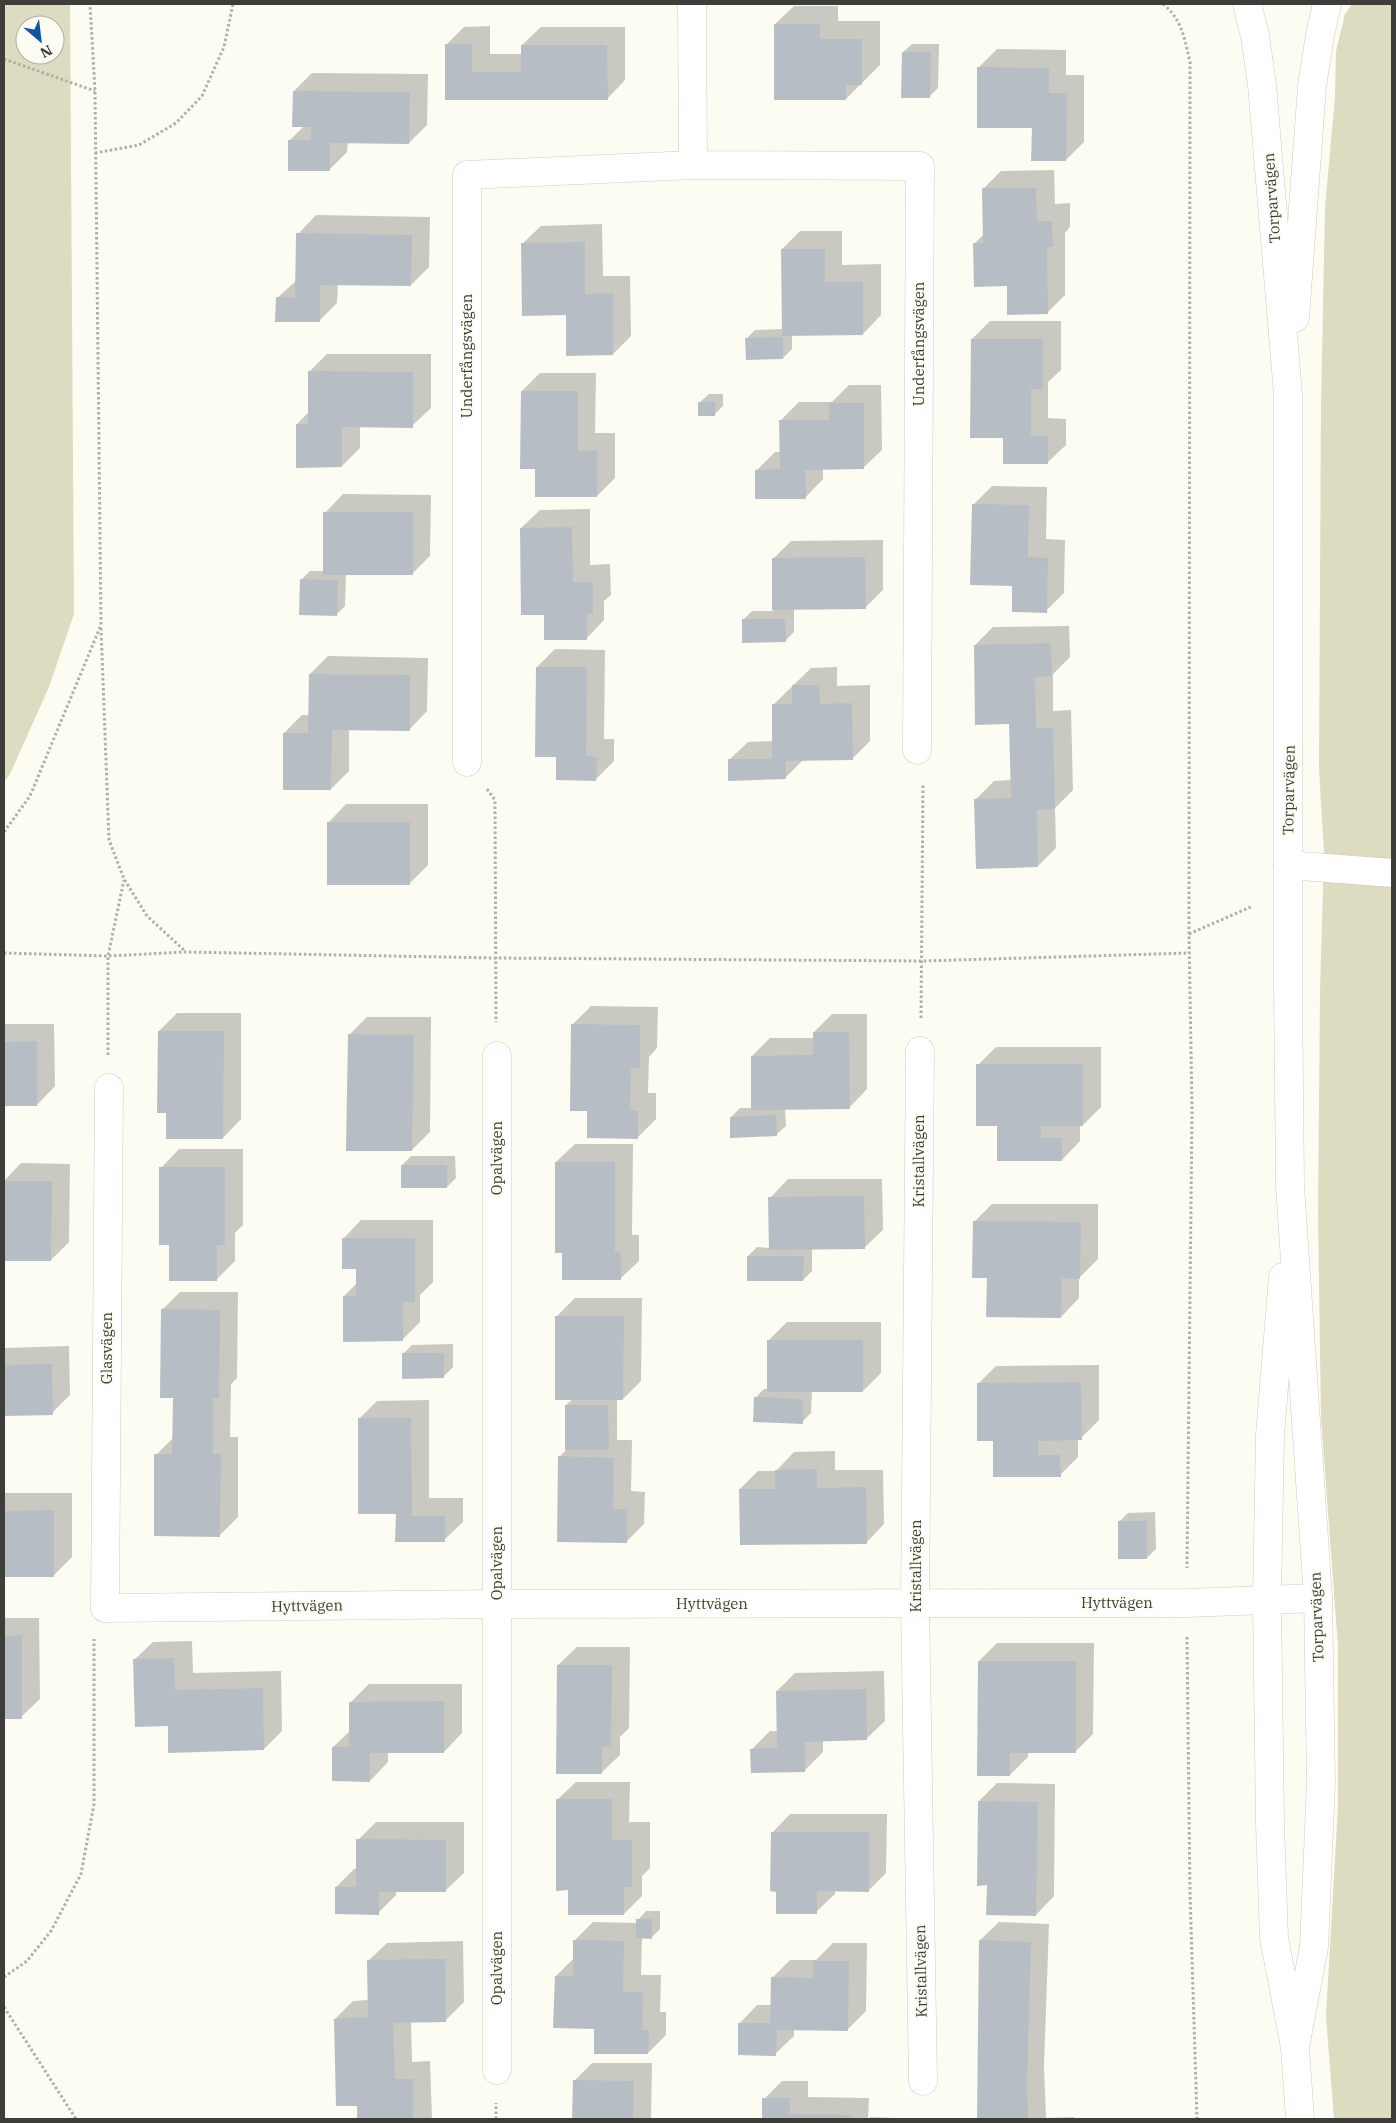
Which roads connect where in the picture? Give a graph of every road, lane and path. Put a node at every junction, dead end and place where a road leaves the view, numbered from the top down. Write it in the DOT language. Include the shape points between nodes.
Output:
graph roads {
  1 [pos="90,4"];
  2 [pos="233,4"];
  3 [pos="692,4"];
  4 [pos="1163,4"];
  5 [pos="1247,4"];
  6 [pos="1327,4"];
  7 [pos="4,59"];
  8 [pos="94,91"];
  9 [pos="95,153"];
  10 [pos="693,165"];
  11 [pos="1288,394"];
  12 [pos="101,625"];
  13 [pos="917,750"];
  14 [pos="468,762"];
  15 [pos="4,832"];
  16 [pos="1392,873"];
  17 [pos="1288,878"];
  18 [pos="124,879"];
  19 [pos="1190,934"];
  20 [pos="185,952"];
  21 [pos="1190,952"];
  22 [pos="4,953"];
  23 [pos="108,956"];
  24 [pos="495,958"];
  25 [pos="923,961"];
  26 [pos="920,1051"];
  27 [pos="497,1056"];
  28 [pos="109,1088"];
  29 [pos="1290,1186"];
  30 [pos="1318,1598"];
  31 [pos="1266,1600"];
  32 [pos="1187,1603"];
  33 [pos="497,1604"];
  34 [pos="915,1604"];
  35 [pos="105,1608"];
  36 [pos="4,1977"];
  37 [pos="4,2007"];
  38 [pos="1295,2047"];
  39 [pos="497,2070"];
  40 [pos="923,2081"];
  41 [pos="76,2119"];
  42 [pos="1197,2119"];
  43 [pos="1300,2119"];
  1 -- 8 [label="path"];
  2 -- 9 [label="path" via="224,47 202,96 176,123 139,145"];
  3 -- 10 [label="street"];
  4 -- 19 [label="path" via="1183,30 1190,62"];
  5 -- 11 [label="street, Torparvägen" via="1262,85"];
  6 -- 11 [label="street, Torparvägen" via="1312,86"];
  7 -- 8 [label="path"];
  8 -- 9 [label="path"];
  9 -- 12 [label="path"];
  10 -- 13 [label="street, Underfångsvägen" via="920,166"];
  10 -- 14 [label="street, Underfångsvägen" via="467,175"];
  11 -- 17 [label="street, Torparvägen"];
  12 -- 15 [label="path" via="30,796"];
  12 -- 18 [label="path" via="109,840"];
  13 -- 25 [label="path" via="924,792"];
  14 -- 24 [label="path" via="496,800"];
  16 -- 17 [label="street"];
  17 -- 19 [label="path"];
  17 -- 29 [label="street, Torparvägen"];
  18 -- 20 [label="path" via="147,916"];
  18 -- 23 [label="path"];
  19 -- 21 [label="path"];
  20 -- 23 [label="path"];
  20 -- 24 [label="path"];
  21 -- 25 [label="path"];
  21 -- 32 [label="path" via="1192,1111"];
  22 -- 23 [label="path"];
  23 -- 28 [label="path"];
  24 -- 25 [label="path"];
  24 -- 27 [label="path"];
  25 -- 26 [label="path"];
  26 -- 34 [label="street, Kristallvägen"];
  27 -- 33 [label="street, Opalvägen"];
  28 -- 35 [label="street, Glasvägen"];
  29 -- 30 [label="street, Torparvägen"];
  29 -- 31 [label="street, Torparvägen" via="1270,1435"];
  30 -- 31 [label="street, Hyttvägen"];
  30 -- 38 [label="street, Torparvägen" via="1320,1782 1314,1947"];
  31 -- 32 [label="street, Hyttvägen"];
  31 -- 38 [label="street, Torparvägen" via="1274,1938"];
  32 -- 34 [label="street, Hyttvägen"];
  32 -- 42 [label="path" via="1190,1894"];
  33 -- 34 [label="street, Hyttvägen"];
  33 -- 35 [label="street, Hyttvägen"];
  33 -- 39 [label="street, Opalvägen"];
  34 -- 40 [label="street, Kristallvägen"];
  35 -- 36 [label="path" via="94,1634 94,1804 81,1874 51,1931 27,1961"];
  37 -- 41 [label="path"];
  38 -- 43 [label="street, Torparvägen"];
}
